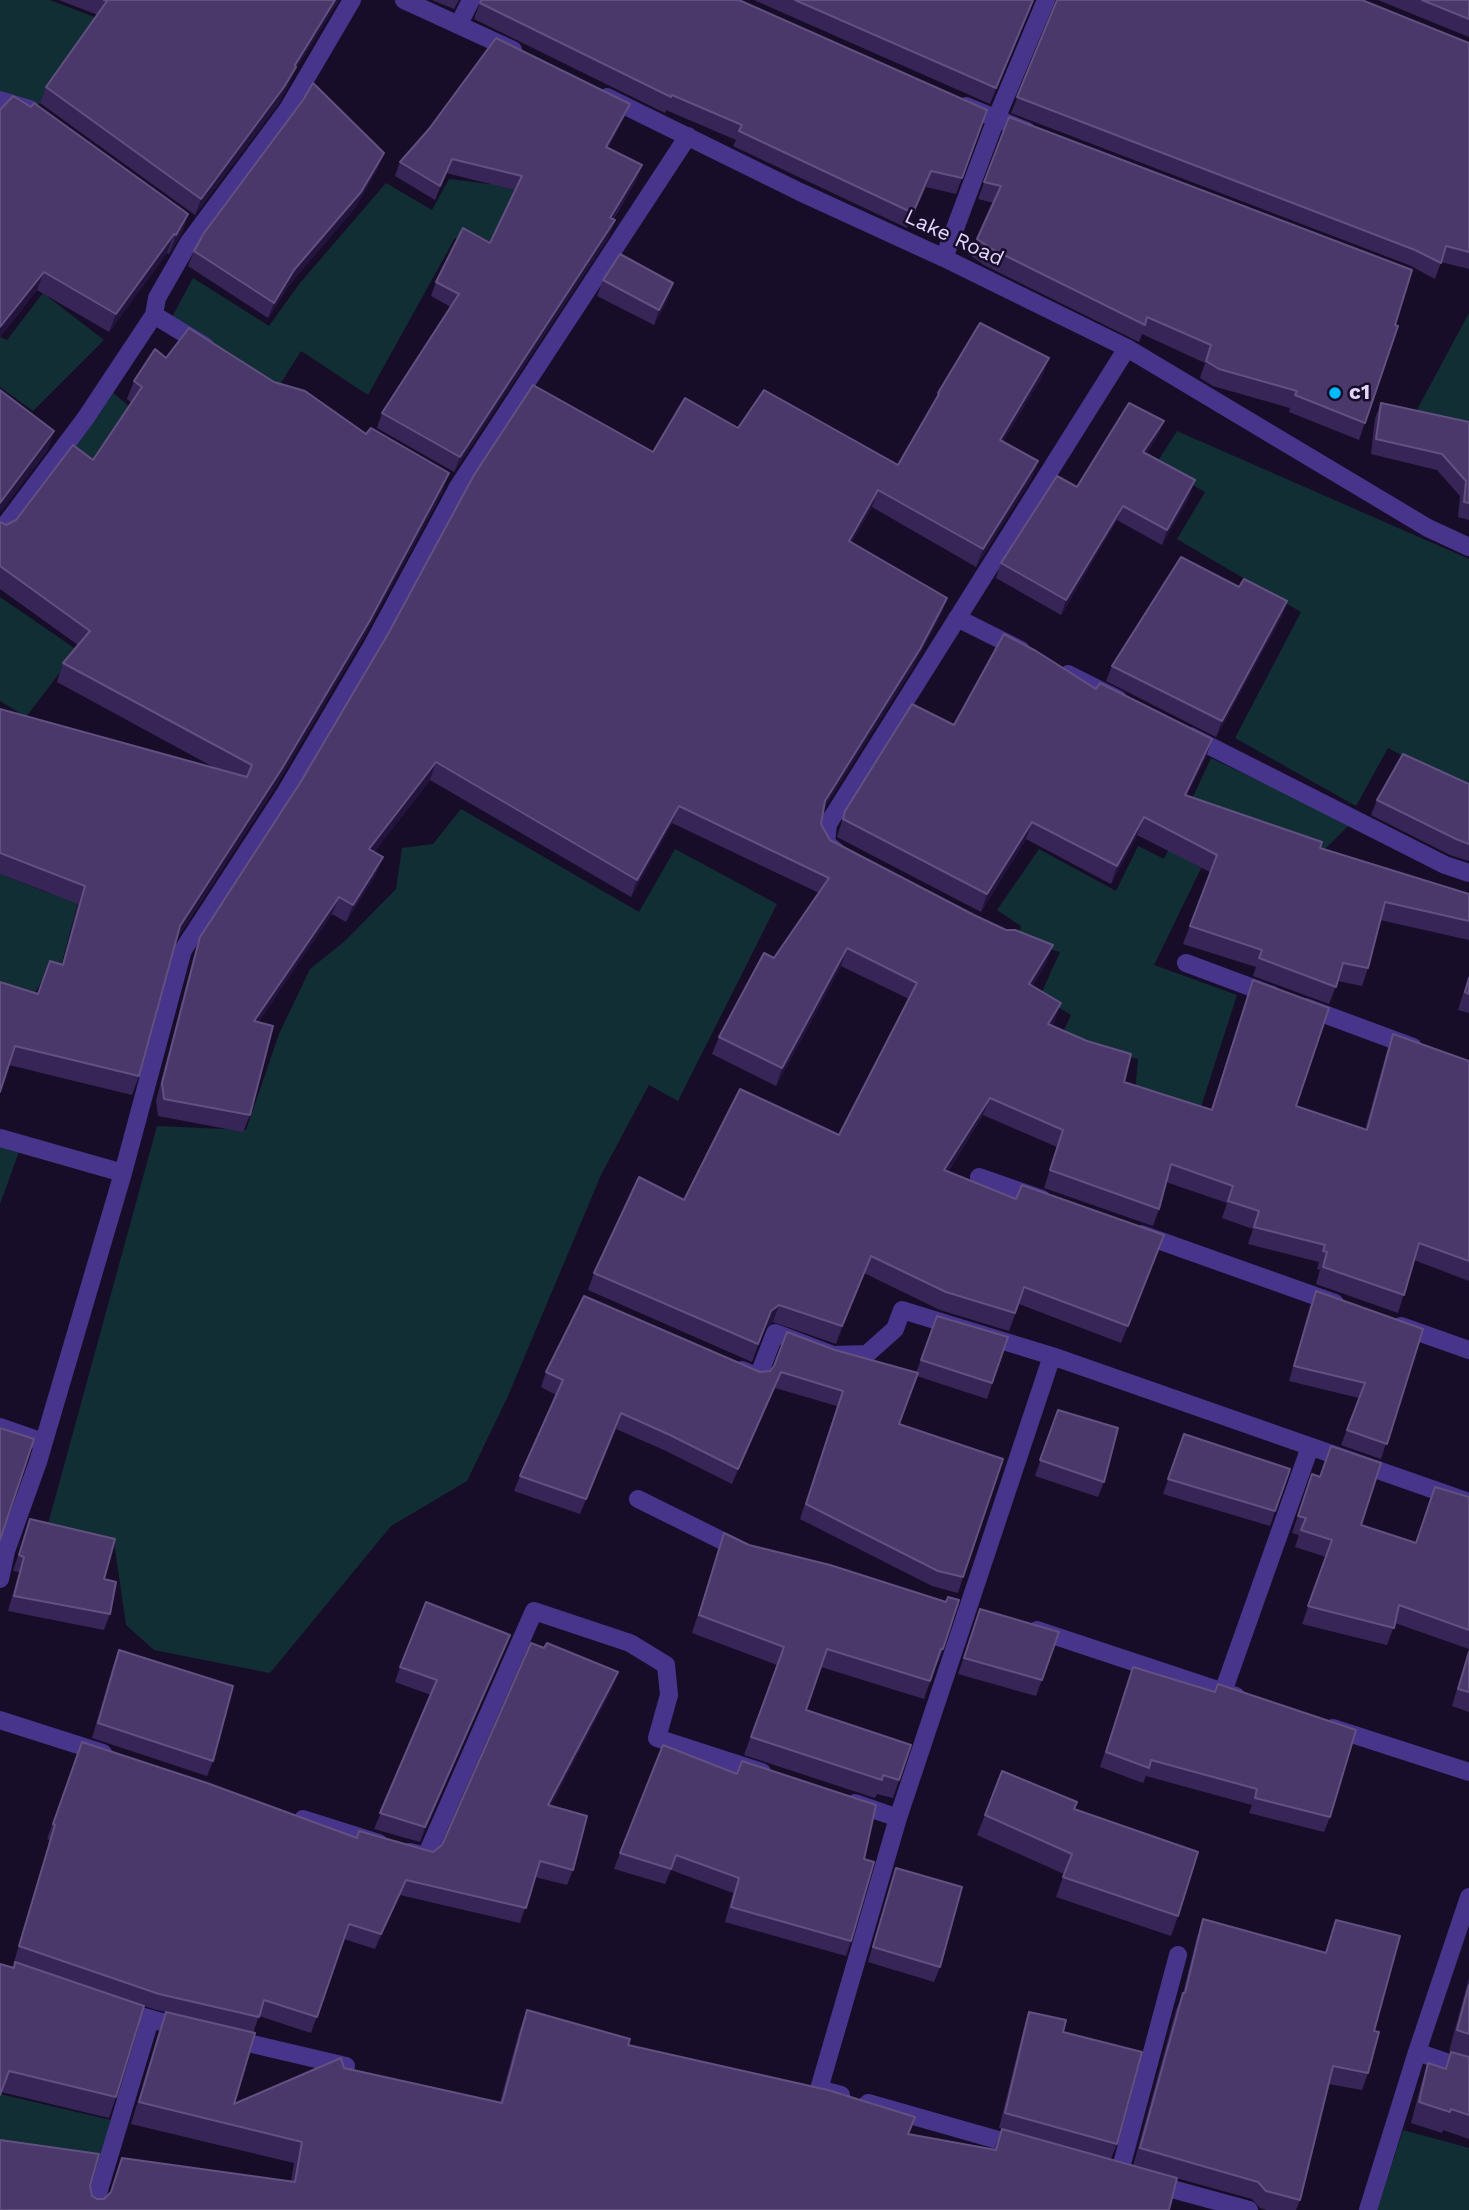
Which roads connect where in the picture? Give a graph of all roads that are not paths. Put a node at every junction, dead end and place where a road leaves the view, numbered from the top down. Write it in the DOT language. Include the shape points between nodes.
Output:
graph roads {
  1 [pos="352,0"];
  2 [pos="404,0"];
  3 [pos="471,0"];
  4 [pos="1046,0"];
  5 [pos="459,24"];
  6 [pos="532,59"];
  7 [pos="592,89"];
  8 [pos="946,98"];
  9 [pos="0,100"];
  10 [pos="39,116"];
  11 [pos="996,119"];
  12 [pos="688,136"];
  13 [pos="1047,139"];
  14 [pos="944,258"];
  15 [pos="154,315"];
  16 [pos="1127,348"];
  17 [pos="224,359"];
  18 [pos="0,532"];
  19 [pos="1469,547"];
  20 [pos="957,618"];
  21 [pos="1128,704"];
  22 [pos="1177,729"];
  23 [pos="853,859"];
  24 [pos="1469,873"];
  25 [pos="1186,963"];
  26 [pos="1432,1054"];
  27 [pos="0,1138"];
  28 [pos="123,1173"];
  29 [pos="979,1177"];
  30 [pos="1056,1204"];
  31 [pos="1120,1227"];
  32 [pos="1350,1308"];
  33 [pos="1386,1321"];
  34 [pos="1469,1350"];
  35 [pos="1052,1356"];
  36 [pos="722,1361"];
  37 [pos="0,1427"];
  38 [pos="43,1442"];
  39 [pos="1310,1447"];
  40 [pos="638,1499"];
  41 [pos="1469,1502"];
  42 [pos="758,1555"];
  43 [pos="0,1578"];
  44 [pos="1019,1624"];
  45 [pos="1223,1692"];
  46 [pos="1249,1700"];
  47 [pos="0,1720"];
  48 [pos="1314,1721"];
  49 [pos="116,1758"];
  50 [pos="1469,1772"];
  51 [pos="784,1780"];
  52 [pos="834,1797"];
  53 [pos="283,1813"];
  54 [pos="898,1818"];
  55 [pos="1468,1905"];
  56 [pos="1178,1955"];
  57 [pos="100,2003"];
  58 [pos="150,2020"];
  59 [pos="1417,2052"];
  60 [pos="346,2066"];
  61 [pos="1469,2070"];
  62 [pos="1041,2153"];
  63 [pos="93,2210"];
  64 [pos="1249,2210"];
  65 [pos="1368,2210"];
  1 -- 15 [label="street" via="288,109 191,226 157,298"];
  2 -- 5 [label="street"];
  3 -- 5 [label="street"];
  4 -- 11 [label="street"];
  5 -- 6 [label="street"];
  7 -- 12 [label="street, Lake Road"];
  8 -- 11 [label="street"];
  9 -- 10 [label="street"];
  11 -- 13 [label="street"];
  11 -- 14 [label="street"];
  12 -- 14 [label="street, Lake Road"];
  12 -- 28 [label="street" via="452,484 372,646 284,795 183,950"];
  14 -- 16 [label="street, Lake Road"];
  15 -- 17 [label="street"];
  15 -- 18 [label="street" via="85,419"];
  16 -- 19 [label="street, Lake Road" via="1428,528"];
  16 -- 20 [label="street"];
  20 -- 21 [label="street"];
  20 -- 23 [label="street" via="828,824 825,843"];
  22 -- 24 [label="street"];
  25 -- 26 [label="street"];
  27 -- 28 [label="street"];
  28 -- 38 [label="street"];
  29 -- 30 [label="street"];
  31 -- 32 [label="street"];
  33 -- 34 [label="street"];
  35 -- 36 [label="street" via="902,1310 895,1328 867,1354 832,1355 775,1333 758,1377"];
  35 -- 39 [label="street"];
  35 -- 54 [label="street"];
  37 -- 38 [label="street"];
  38 -- 43 [label="street"];
  39 -- 41 [label="street"];
  39 -- 45 [label="street"];
  40 -- 42 [label="street"];
  44 -- 45 [label="street"];
  45 -- 46 [label="street"];
  47 -- 49 [label="street"];
  48 -- 50 [label="street"];
  51 -- 53 [label="street" via="657,1738 668,1695 666,1665 630,1643 534,1611 426,1856"];
  52 -- 54 [label="street"];
  54 -- 62 [label="street" via="819,2089"];
  55 -- 59 [label="street"];
  56 -- 64 [label="street" via="1113,2173"];
  57 -- 58 [label="street"];
  58 -- 60 [label="street"];
  58 -- 63 [label="street"];
  59 -- 61 [label="street"];
  59 -- 65 [label="street"];
}
